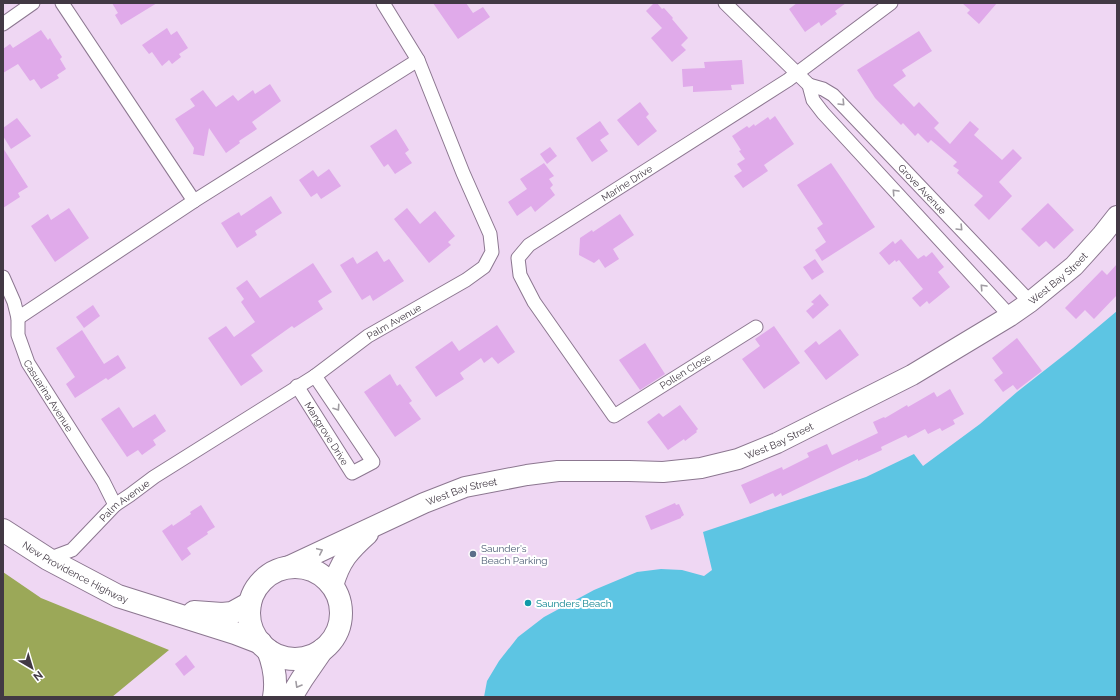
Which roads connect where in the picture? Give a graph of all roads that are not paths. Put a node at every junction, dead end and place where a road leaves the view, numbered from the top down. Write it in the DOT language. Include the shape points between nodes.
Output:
graph roads {
  1 [pos="33,3"];
  2 [pos="62,3"];
  3 [pos="383,3"];
  4 [pos="725,3"];
  5 [pos="891,3"];
  6 [pos="3,24"];
  7 [pos="418,60"];
  8 [pos="796,73"];
  9 [pos="808,85"];
  10 [pos="194,201"];
  11 [pos="1117,216"];
  12 [pos="3,278"];
  13 [pos="1030,302"];
  14 [pos="1010,316"];
  15 [pos="18,318"];
  16 [pos="756,326"];
  17 [pos="315,376"];
  18 [pos="297,386"];
  19 [pos="614,416"];
  20 [pos="115,505"];
  21 [pos="381,522"];
  22 [pos="3,530"];
  23 [pos="72,550"];
  24 [pos="48,559"];
  25 [pos="285,568"];
  26 [pos="78,575"];
  27 [pos="333,586"];
  28 [pos="250,604"];
  29 [pos="151,607"];
  30 [pos="264,646"];
  31 [pos="322,650"];
  32 [pos="274,697"];
  33 [pos="291,697"];
  1 -- 6 [label="street"];
  2 -- 10 [label="street"];
  3 -- 7 [label="street, Palm Avenue"];
  4 -- 8 [label="street, Grove Avenue"];
  5 -- 8 [label="street, Marine Drive"];
  7 -- 10 [label="street"];
  7 -- 17 [label="street, Palm Avenue" via="490,234 492,252 484,267 466,280 368,336"];
  8 -- 9 [label="street, Grove Avenue"];
  8 -- 19 [label="street, Marine Drive" via="529,245 518,258 520,275 534,302"];
  9 -- 13 [label="street, Grove Avenue, one-way" via="833,95"];
  14 -- 9 [label="street, Grove Avenue, one-way" via="823,113 813,100"];
  10 -- 15 [label="street"];
  11 -- 13 [label="main road, West Bay Street" via="1074,266"];
  12 -- 15 [label="street, Casuarina Avenue"];
  13 -- 14 [label="main road, West Bay Street"];
  14 -- 21 [label="main road, West Bay Street" via="912,375 777,443 738,459 701,468 663,472 588,470 527,475 465,487"];
  15 -- 20 [label="street, Casuarina Avenue" via="18,335 28,363 103,481"];
  16 -- 19 [label="street, Pollen Close"];
  17 -- 18 [label="street, Palm Avenue"];
  17 -- 18 [label="street, Mangrove Drive, one-way" via="373,462 352,473"];
  18 -- 20 [label="street, Palm Avenue" via="154,477"];
  20 -- 23 [label="street, Palm Avenue"];
  25 -- 21 [label="main road, West Bay Street, one-way"];
  21 -- 27 [label="main road, West Bay Street" via="342,562"];
  22 -- 24 [label="highway, New Providence Highway"];
  23 -- 24 [label="street, Palm Avenue"];
  23 -- 26 [label="street"];
  24 -- 26 [label="highway, New Providence Highway"];
  25 -- 27 [label="highway, West Bay Street" via="306,568 317,572"];
  25 -- 28 [label="highway, West Bay Street" via="270,574 259,585"];
  26 -- 29 [label="highway, New Providence Highway" via="118,596"];
  27 -- 31 [label="highway, West Bay Street" via="341,606 340,624 332,640"];
  28 -- 29 [label="highway, New Providence Highway" via="222,614"];
  28 -- 30 [label="highway, West Bay Street" via="252,628"];
  29 -- 30 [label="highway, New Providence Highway" via="235,633"];
  30 -- 31 [label="highway, West Bay Street" via="286,658 304,658"];
  30 -- 32 [label="highway, West Bay Street" via="274,664"];
  31 -- 33 [label="highway, West Bay Street, one-way"];
}
